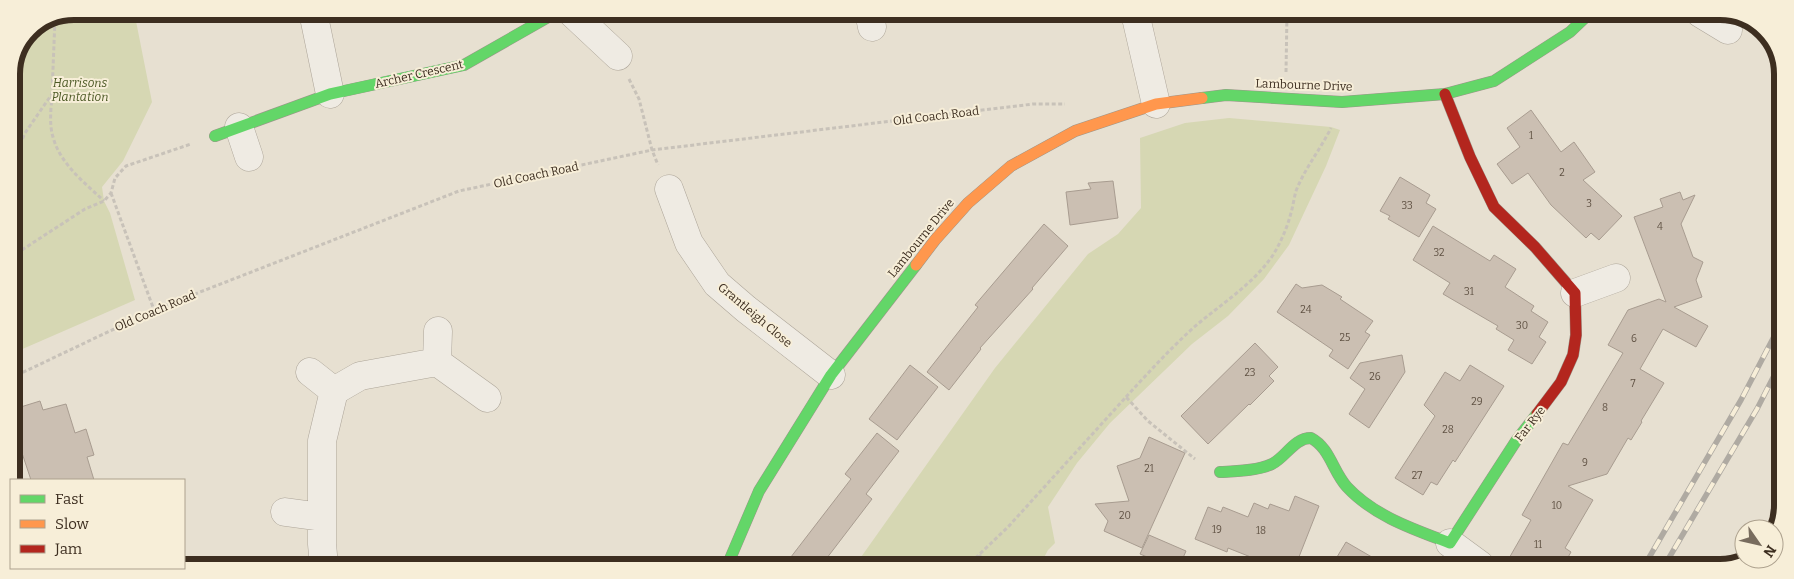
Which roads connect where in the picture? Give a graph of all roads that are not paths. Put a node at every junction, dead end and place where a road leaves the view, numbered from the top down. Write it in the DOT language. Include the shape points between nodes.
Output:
graph roads {
  1 [pos="315,20"];
  2 [pos="543,20"];
  3 [pos="580,20"];
  4 [pos="1137,20"];
  5 [pos="1583,20"];
  6 [pos="1712,20"];
  7 [pos="1728,30"];
  8 [pos="618,56"];
  9 [pos="330,94"];
  10 [pos="1445,94"];
  11 [pos="1156,104"];
  12 [pos="227,131"];
  13 [pos="249,157"];
  14 [pos="669,189"];
  15 [pos="1616,278"];
  16 [pos="1575,293"];
  17 [pos="438,331"];
  18 [pos="437,362"];
  19 [pos="310,372"];
  20 [pos="831,375"];
  21 [pos="334,391"];
  22 [pos="487,398"];
  23 [pos="1220,472"];
  24 [pos="285,512"];
  25 [pos="322,517"];
  26 [pos="1450,544"];
  27 [pos="324,559"];
  28 [pos="730,559"];
  29 [pos="1471,559"];
  1 -- 9 [label="street"];
  2 -- 9 [label="street, Archer Crescent" via="464,65"];
  3 -- 8 [label="street"];
  4 -- 11 [label="street"];
  5 -- 10 [label="street, Lambourne Drive" via="1570,32 1494,81"];
  6 -- 7 [label="street"];
  9 -- 12 [label="street, Archer Crescent"];
  10 -- 11 [label="street, Lambourne Drive" via="1342,102 1226,95"];
  10 -- 16 [label="street" via="1494,207"];
  11 -- 20 [label="street, Lambourne Drive" via="1076,131 1011,166 968,203 935,240"];
  12 -- 13 [label="street"];
  14 -- 20 [label="street, Grantleigh Close" via="689,242 717,284"];
  15 -- 16 [label="street"];
  16 -- 26 [label="street, Far Rye" via="1573,355 1561,382 1516,441"];
  17 -- 18 [label="street"];
  18 -- 21 [label="street" via="360,376"];
  18 -- 22 [label="street"];
  19 -- 21 [label="street"];
  20 -- 28 [label="street, Lambourne Drive" via="759,491"];
  21 -- 25 [label="street" via="322,441"];
  23 -- 26 [label="street" via="1268,466 1281,459 1298,442 1312,438 1320,443 1339,477 1367,505"];
  24 -- 25 [label="street"];
  25 -- 27 [label="street"];
  26 -- 29 [label="street"];
}
